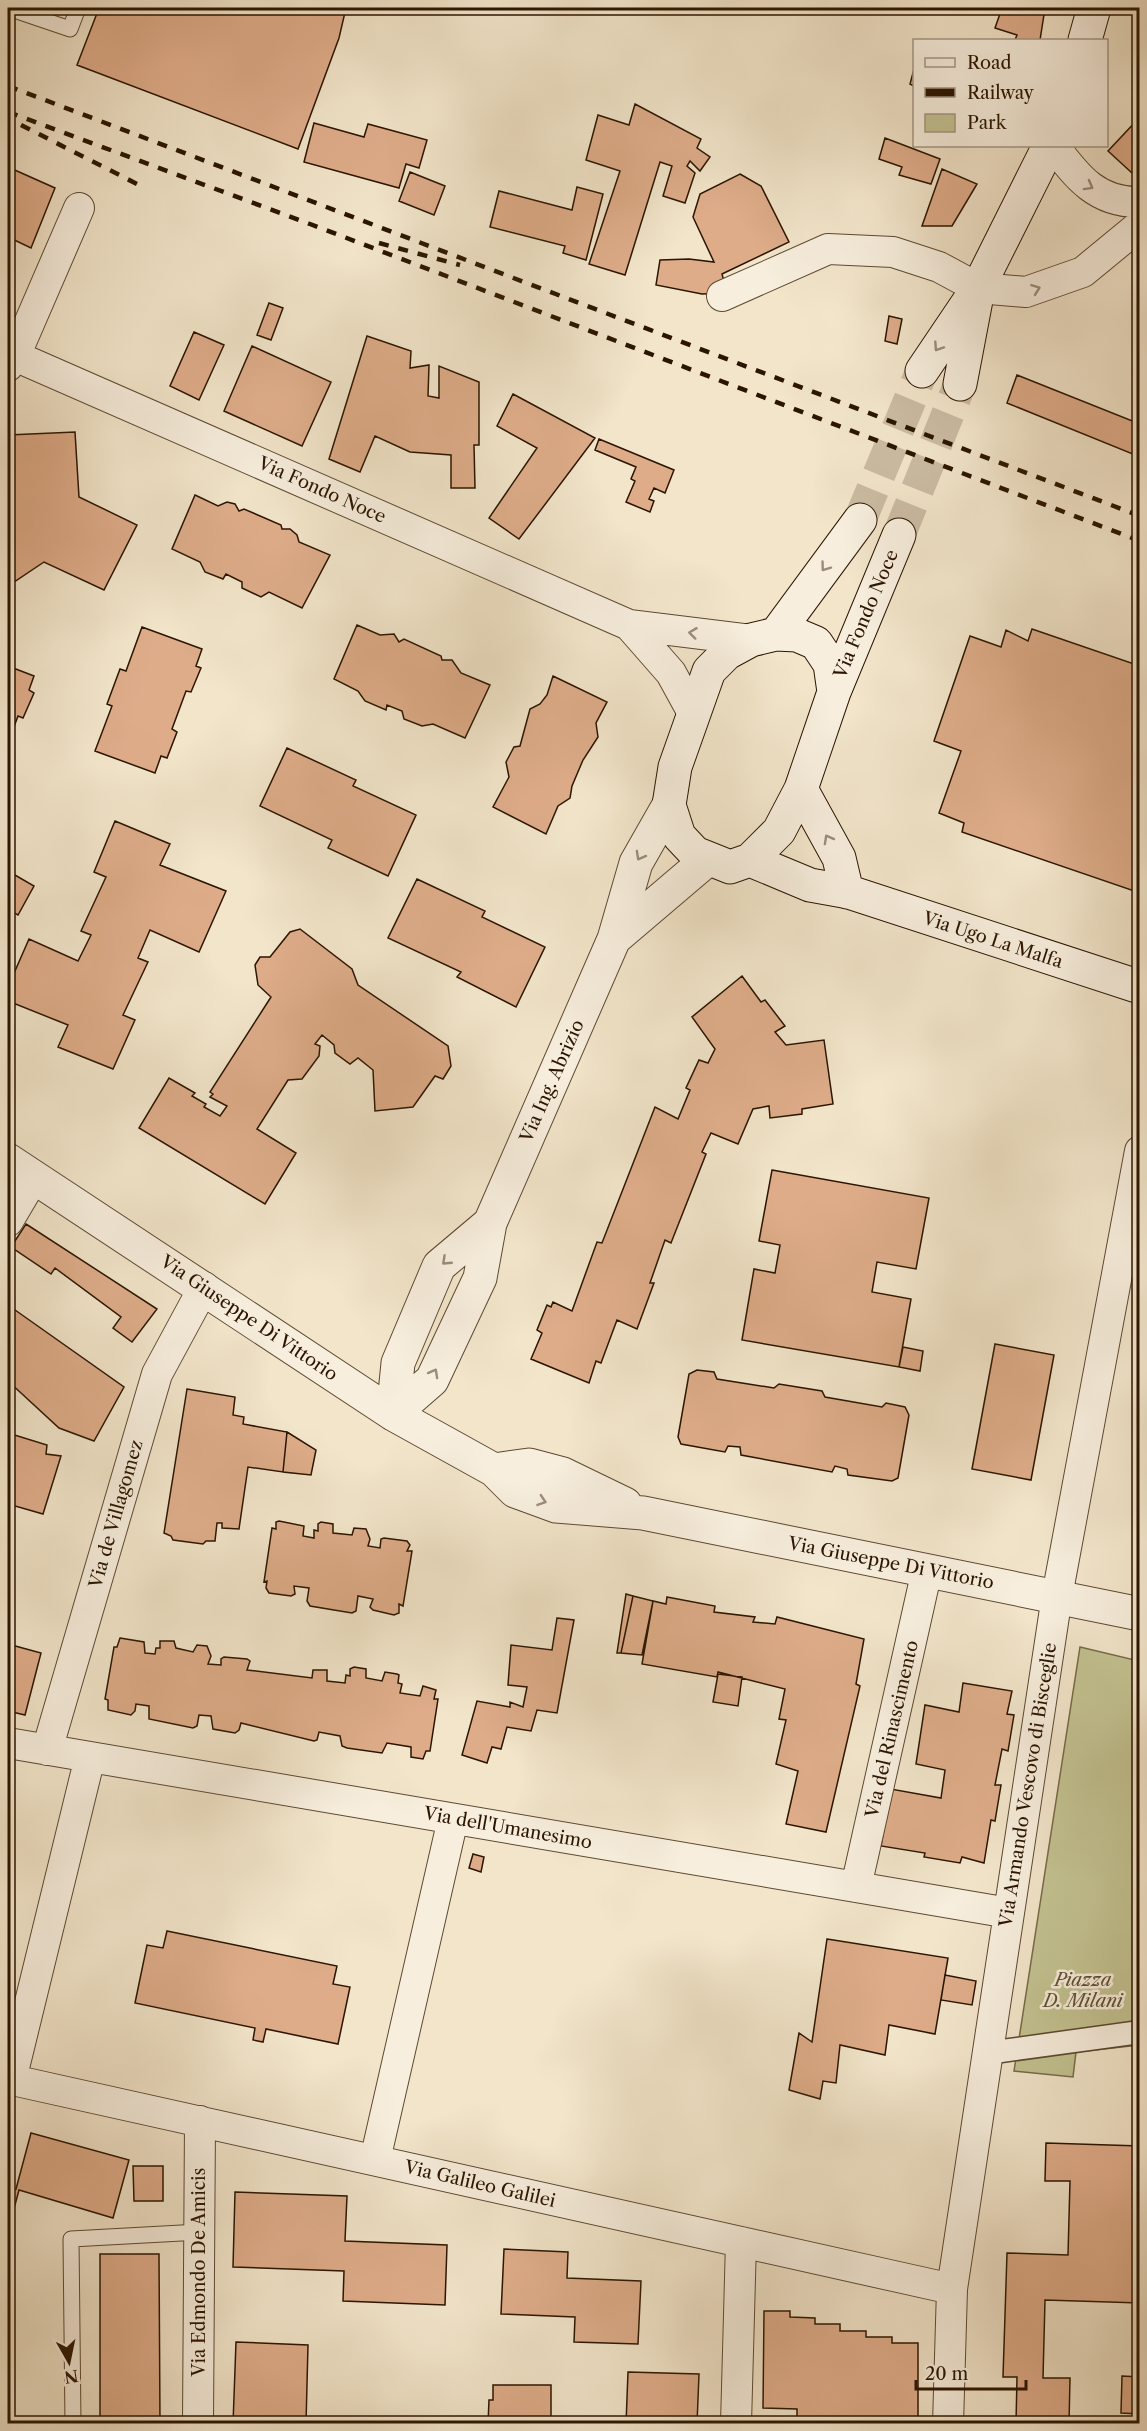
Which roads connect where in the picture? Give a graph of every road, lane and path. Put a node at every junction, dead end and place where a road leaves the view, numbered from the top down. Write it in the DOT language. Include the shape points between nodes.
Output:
graph roads {
  1 [pos="8,8"];
  2 [pos="78,8"];
  3 [pos="1094,8"];
  4 [pos="1085,39"];
  5 [pos="1048,147"];
  6 [pos="1055,147"];
  7 [pos="1140,202"];
  8 [pos="79,208"];
  9 [pos="1140,225"];
  10 [pos="978,288"];
  11 [pos="722,296"];
  12 [pos="11,361"];
  13 [pos="922,371"];
  14 [pos="960,384"];
  15 [pos="860,520"];
  16 [pos="899,535"];
  17 [pos="629,625"];
  18 [pos="763,637"];
  19 [pos="834,692"];
  20 [pos="693,715"];
  21 [pos="801,789"];
  22 [pos="669,805"];
  23 [pos="708,859"];
  24 [pos="750,860"];
  25 [pos="847,892"];
  26 [pos="614,939"];
  27 [pos="1140,987"];
  28 [pos="1140,1151"];
  29 [pos="21,1168"];
  30 [pos="8,1221"];
  31 [pos="204,1287"];
  32 [pos="393,1414"];
  33 [pos="927,1570"];
  34 [pos="1057,1596"];
  35 [pos="1140,1614"];
  36 [pos="8,1743"];
  37 [pos="47,1750"];
  38 [pos="90,1757"];
  39 [pos="453,1819"];
  40 [pos="856,1887"];
  41 [pos="1009,1913"];
  42 [pos="1140,2032"];
  43 [pos="987,2053"];
  44 [pos="9,2079"];
  45 [pos="200,2121"];
  46 [pos="375,2160"];
  47 [pos="200,2232"];
  48 [pos="741,2242"];
  49 [pos="952,2289"];
  50 [pos="73,2424"];
  51 [pos="198,2424"];
  52 [pos="736,2424"];
  53 [pos="948,2424"];
  1 -- 2 [label="lane" via="70,29"];
  3 -- 4 [label="street"];
  5 -- 10 [label="street"];
  6 -- 7 [label="street, one-way" via="1081,181 1119,202"];
  8 -- 12 [label="street"];
  10 -- 9 [label="street, one-way" via="1026,292 1083,272"];
  10 -- 11 [label="street" via="939,267 893,252 828,249"];
  10 -- 13 [label="street, one-way"];
  10 -- 14 [label="street"];
  12 -- 17 [label="street, Via Fondo Noce"];
  15 -- 18 [label="street, one-way"];
  16 -- 19 [label="street, Via Fondo Noce"];
  18 -- 17 [label="street, Via Fondo Noce, one-way"];
  17 -- 20 [label="street, Via Fondo Noce" via="671,673"];
  18 -- 19 [label="street" via="797,635 816,643 830,664"];
  18 -- 20 [label="street" via="727,653 709,671"];
  19 -- 21 [label="street, Via Fondo Noce"];
  20 -- 22 [label="street" via="675,767"];
  21 -- 24 [label="street, Via Fondo Noce" via="779,831"];
  25 -- 21 [label="street, one-way" via="839,858"];
  22 -- 23 [label="street" via="679,836 695,853"];
  22 -- 26 [label="street, Via Ing. Abrizio, one-way" via="636,863"];
  23 -- 24 [label="street" via="730,867"];
  23 -- 26 [label="street, Via Ing. Abrizio"];
  24 -- 25 [label="street, Via Ugo La Malfa" via="810,885"];
  25 -- 27 [label="street, Via Ugo La Malfa"];
  26 -- 32 [label="street, Via Ing. Abrizio" via="490,1223 439,1266 398,1364"];
  28 -- 34 [label="street, Via Armando Vescovo di Bisceglie"];
  29 -- 30 [label="street"];
  29 -- 31 [label="street, Via Giuseppe Di Vittorio"];
  31 -- 32 [label="street, Via Giuseppe Di Vittorio"];
  31 -- 37 [label="street, Via de Villagomez" via="157,1374"];
  32 -- 33 [label="street, Via Giuseppe Di Vittorio" via="494,1470 529,1466 563,1474 643,1513"];
  33 -- 34 [label="street, Via Giuseppe Di Vittorio"];
  33 -- 40 [label="street, Via del Rinascimento"];
  34 -- 35 [label="street, Via Giuseppe Di Vittorio"];
  34 -- 41 [label="street, Via Armando Vescovo di Bisceglie"];
  36 -- 37 [label="street, Via dell'Umanesimo"];
  37 -- 38 [label="street, Via dell'Umanesimo"];
  38 -- 39 [label="street, Via dell'Umanesimo"];
  38 -- 44 [label="street"];
  39 -- 40 [label="street, Via dell'Umanesimo"];
  39 -- 46 [label="street"];
  40 -- 41 [label="street, Via dell'Umanesimo"];
  41 -- 43 [label="street, Via Armando Vescovo di Bisceglie"];
  42 -- 43 [label="street"];
  43 -- 49 [label="street, Via Armando Vescovo di Bisceglie"];
  44 -- 45 [label="street, Via Galileo Galilei"];
  45 -- 46 [label="street, Via Galileo Galilei"];
  45 -- 47 [label="street, Via Edmondo De Amicis"];
  46 -- 48 [label="street, Via Galileo Galilei"];
  47 -- 50 [label="lane" via="71,2239"];
  47 -- 51 [label="street, Via Edmondo De Amicis"];
  48 -- 49 [label="street, Via Galileo Galilei"];
  48 -- 52 [label="street"];
  49 -- 53 [label="street, Via Armando Vescovo di Bisceglie"];
}
